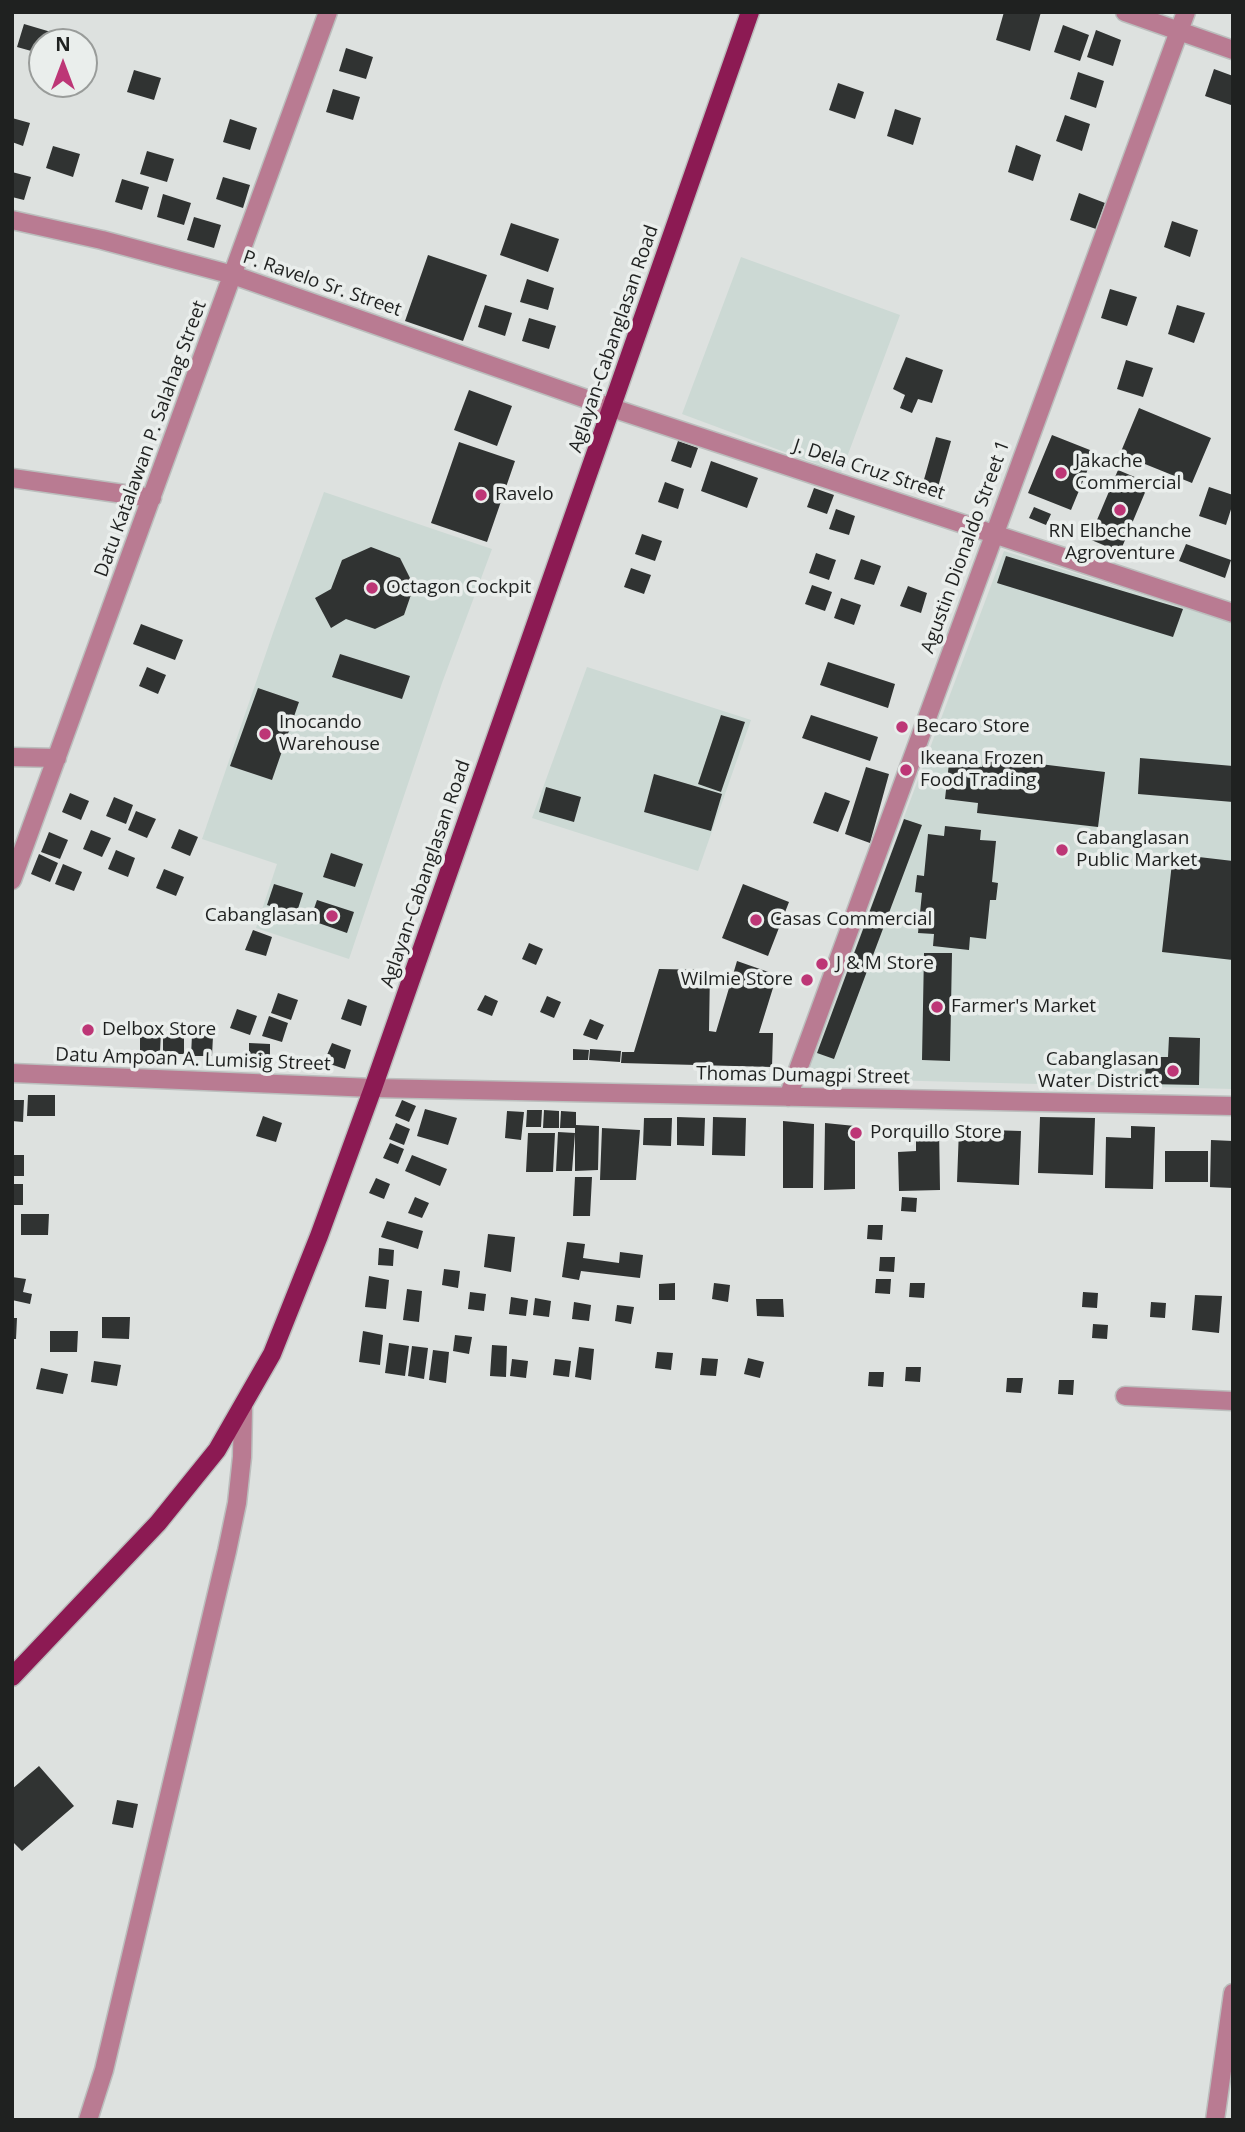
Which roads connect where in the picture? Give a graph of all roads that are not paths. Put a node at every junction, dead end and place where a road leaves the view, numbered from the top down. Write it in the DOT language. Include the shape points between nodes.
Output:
graph roads {
  1 [pos="328,12"];
  2 [pos="750,12"];
  3 [pos="1125,12"];
  4 [pos="1186,12"];
  5 [pos="1179,31"];
  6 [pos="1233,50"];
  7 [pos="12,220"];
  8 [pos="233,275"];
  9 [pos="612,408"];
  10 [pos="12,478"];
  11 [pos="152,498"];
  12 [pos="993,534"];
  13 [pos="1233,613"];
  14 [pos="12,757"];
  15 [pos="57,758"];
  16 [pos="12,880"];
  17 [pos="12,1073"];
  18 [pos="373,1088"];
  19 [pos="788,1097"];
  20 [pos="1233,1106"];
  21 [pos="1125,1396"];
  22 [pos="1233,1401"];
  23 [pos="243,1407"];
  24 [pos="12,1677"];
  25 [pos="1233,1993"];
  26 [pos="88,2120"];
  27 [pos="1215,2120"];
  1 -- 8 [label="street, Datu Katalawan P. Salahag Street"];
  2 -- 9 [label="main road, Aglayan-Cabanglasan Road"];
  3 -- 5 [label="street"];
  4 -- 5 [label="street, Agustin Dionaldo Street 1"];
  5 -- 6 [label="street"];
  5 -- 12 [label="street, Agustin Dionaldo Street 1"];
  7 -- 8 [label="street, P. Ravelo Sr. Street"];
  8 -- 9 [label="street, P. Ravelo Sr. Street"];
  8 -- 11 [label="street, Datu Katalawan P. Salahag Street"];
  9 -- 12 [label="street, J. Dela Cruz Street"];
  9 -- 18 [label="main road, Aglayan-Cabanglasan Road"];
  10 -- 11 [label="street"];
  11 -- 15 [label="street, Datu Katalawan P. Salahag Street"];
  12 -- 13 [label="street, J. Dela Cruz Street"];
  12 -- 19 [label="street, Agustin Dionaldo Street 1"];
  14 -- 15 [label="street"];
  15 -- 16 [label="street, Datu Katalawan P. Salahag Street"];
  17 -- 18 [label="street, Datu Ampoan A. Lumisig Street"];
  18 -- 19 [label="street, Thomas Dumagpi Street"];
  18 -- 23 [label="main road, Aglayan-Cabanglasan Road" via="292,1305"];
  19 -- 20 [label="street, Thomas Dumagpi Street"];
  21 -- 22 [label="street"];
  23 -- 24 [label="main road, Aglayan-Cabanglasan Road" via="218,1450 158,1523"];
  23 -- 26 [label="street" via="237,1503 227,1551 104,2070"];
  25 -- 27 [label="street"];
}
